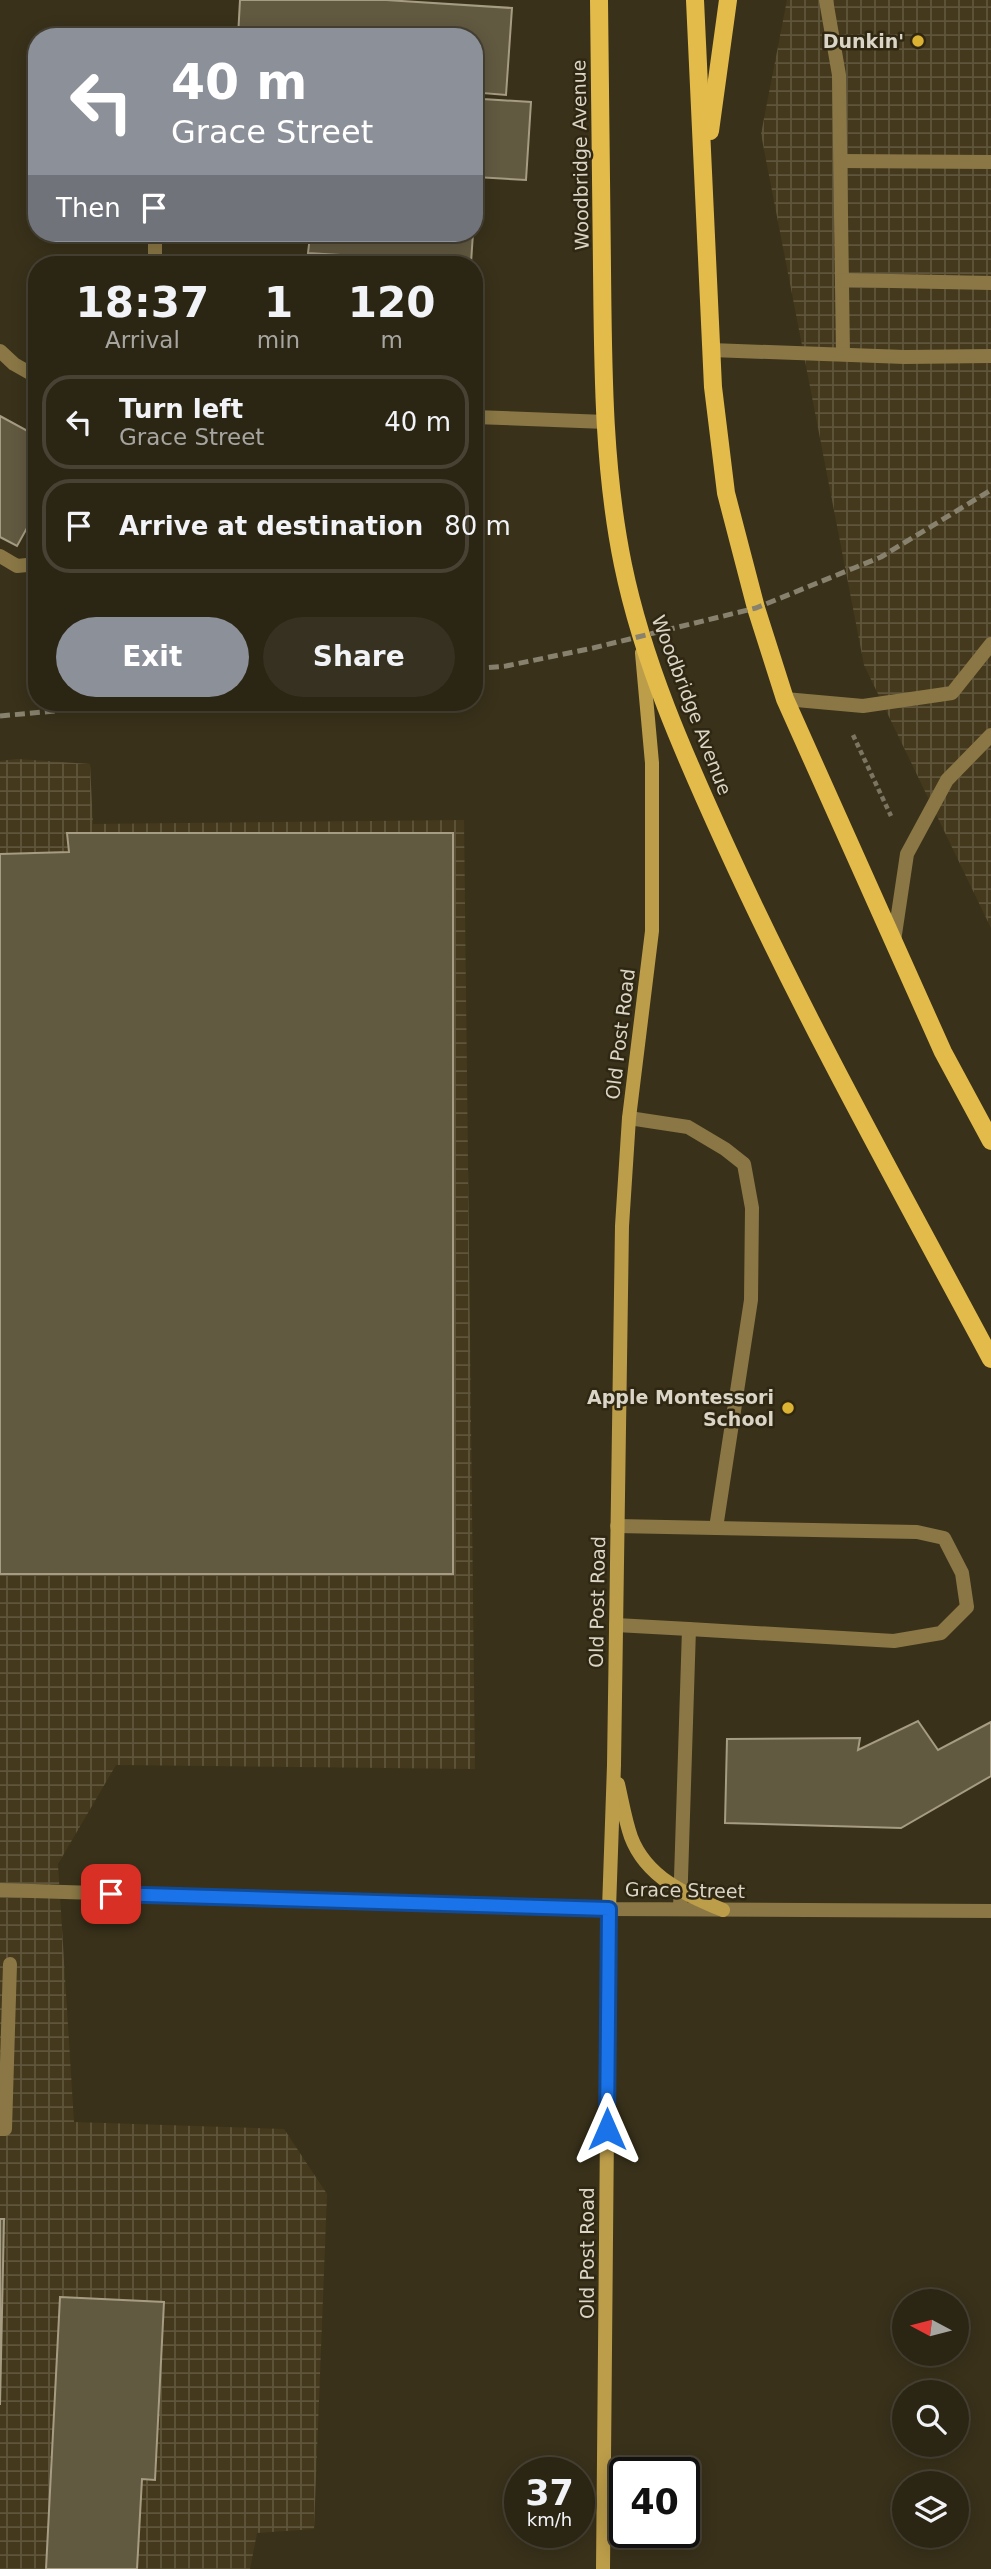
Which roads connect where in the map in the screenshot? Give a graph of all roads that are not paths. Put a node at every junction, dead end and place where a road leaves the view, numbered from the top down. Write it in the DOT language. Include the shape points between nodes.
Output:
graph roads {
  1 [pos="600,0"];
  2 [pos="695,0"];
  3 [pos="728,0"];
  4 [pos="826,0"];
  5 [pos="841,161"];
  6 [pos="991,162"];
  7 [pos="704,172"];
  8 [pos="843,280"];
  9 [pos="991,283"];
  10 [pos="0,351"];
  11 [pos="711,351"];
  12 [pos="843,355"];
  13 [pos="991,356"];
  14 [pos="28,372"];
  15 [pos="483,417"];
  16 [pos="606,422"];
  17 [pos="0,556"];
  18 [pos="28,565"];
  19 [pos="640,638"];
  20 [pos="991,645"];
  21 [pos="785,699"];
  22 [pos="991,735"];
  23 [pos="894,941"];
  24 [pos="629,1118"];
  25 [pos="991,1141"];
  26 [pos="991,1359"];
  27 [pos="617,1526"];
  28 [pos="716,1528"];
  29 [pos="616,1625"];
  30 [pos="690,1629"];
  31 [pos="614,1765"];
  32 [pos="0,1890"];
  33 [pos="679,1890"];
  34 [pos="609,1909"];
  35 [pos="680,1909"];
  36 [pos="723,1910"];
  37 [pos="991,1911"];
  38 [pos="9,1964"];
  39 [pos="0,2129"];
  40 [pos="603,2569"];
  1 -- 16 [label="main road, Woodbridge Avenue"];
  2 -- 7 [label="main road"];
  3 -- 7 [label="main road"];
  4 -- 5 [label="street" via="839,75"];
  5 -- 6 [label="street"];
  5 -- 8 [label="street"];
  7 -- 11 [label="main road"];
  8 -- 9 [label="street"];
  8 -- 12 [label="street"];
  10 -- 14 [label="street"];
  11 -- 12 [label="street"];
  11 -- 21 [label="main road" via="726,493"];
  12 -- 13 [label="street"];
  15 -- 16 [label="street"];
  16 -- 19 [label="main road, Woodbridge Avenue" via="623,563"];
  17 -- 18 [label="street" via="17,566"];
  19 -- 24 [label="street, Old Post Road" via="652,763 652,931"];
  19 -- 26 [label="main road, Woodbridge Avenue" via="701,792 767,937"];
  20 -- 21 [label="street" via="952,693 863,706"];
  21 -- 23 [label="main road"];
  22 -- 23 [label="street" via="947,779 906,855"];
  23 -- 25 [label="main road" via="943,1052"];
  24 -- 27 [label="street, Old Post Road" via="622,1226"];
  24 -- 28 [label="street" via="688,1127 744,1164 752,1208 751,1300"];
  27 -- 28 [label="street"];
  27 -- 29 [label="street, Old Post Road"];
  28 -- 30 [label="street" via="917,1532 944,1538 962,1573 967,1606 941,1633 894,1642"];
  29 -- 30 [label="street"];
  29 -- 31 [label="street, Old Post Road"];
  30 -- 33 [label="street"];
  31 -- 33 [label="street" via="631,1837 640,1855"];
  31 -- 34 [label="street, Old Post Road"];
  32 -- 34 [label="street, Grace Street"];
  33 -- 35 [label="street"];
  33 -- 36 [label="street"];
  34 -- 35 [label="street, Grace Street"];
  34 -- 40 [label="street, Old Post Road"];
  35 -- 36 [label="street, Grace Street"];
  36 -- 37 [label="street, Grace Street"];
  38 -- 39 [label="street" via="5,2129"];
}
